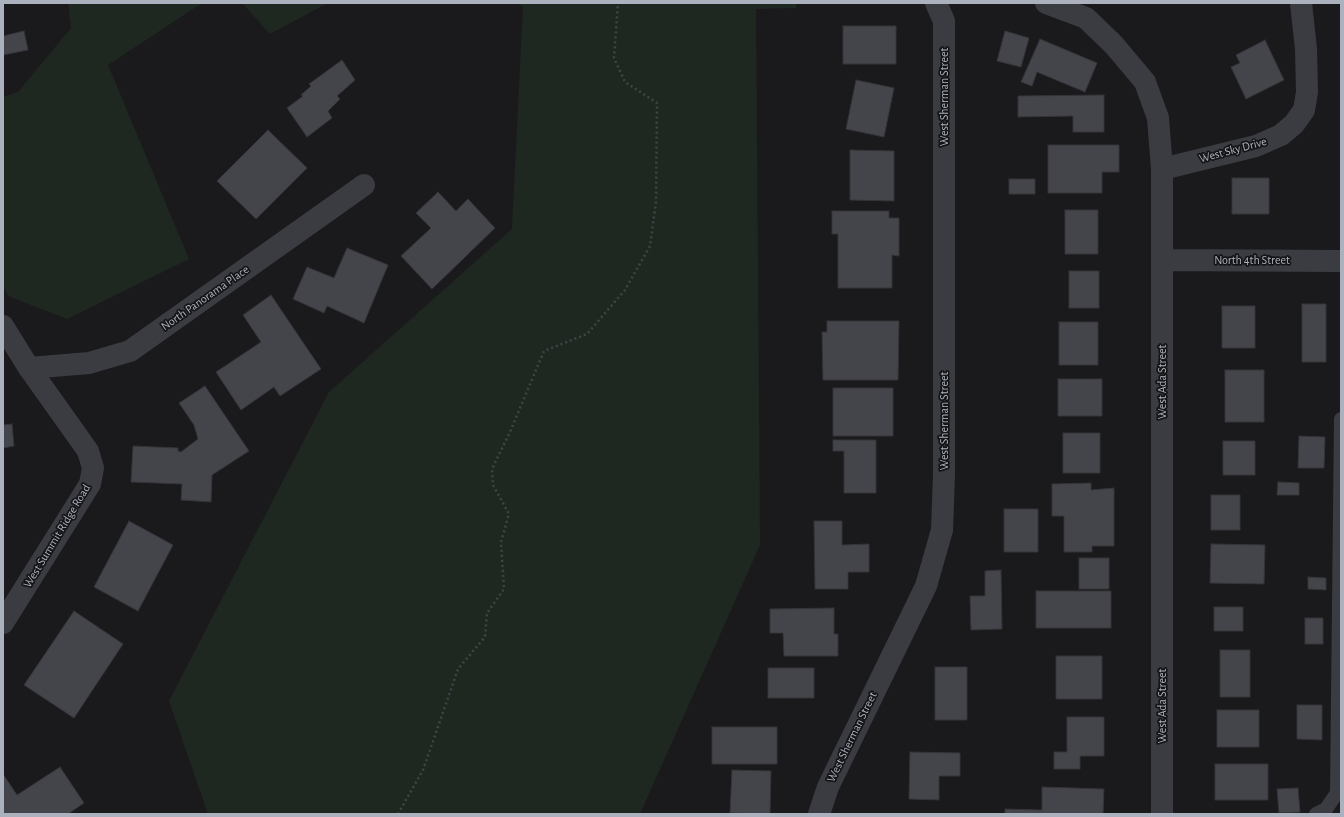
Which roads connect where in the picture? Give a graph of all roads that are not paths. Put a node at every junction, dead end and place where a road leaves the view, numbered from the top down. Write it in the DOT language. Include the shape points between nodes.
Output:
graph roads {
  1 [pos="936,3"];
  2 [pos="1046,3"];
  3 [pos="1302,3"];
  4 [pos="1162,169"];
  5 [pos="364,185"];
  6 [pos="1162,260"];
  7 [pos="1341,260"];
  8 [pos="3,326"];
  9 [pos="29,368"];
  10 [pos="1341,419"];
  11 [pos="3,623"];
  12 [pos="819,814"];
  13 [pos="1162,814"];
  14 [pos="1316,814"];
  1 -- 12 [label="street, West Sherman Street" via="944,21 942,530 926,586 828,787"];
  2 -- 4 [label="street, West Ada Street" via="1086,18 1114,45 1145,82 1158,118"];
  3 -- 4 [label="street, West Sky Drive" via="1307,92 1304,110 1294,124 1281,135 1256,146"];
  4 -- 6 [label="street, West Ada Street"];
  5 -- 9 [label="street, North Panorama Place" via="130,351 89,363"];
  6 -- 7 [label="street, North 4th Street"];
  6 -- 13 [label="street, West Ada Street"];
  8 -- 9 [label="street, West Summit Ridge Road"];
  9 -- 11 [label="street, West Summit Ridge Road" via="88,451 93,468 90,484"];
  10 -- 14 [label="lane" via="1337,793 1326,809"];
}
